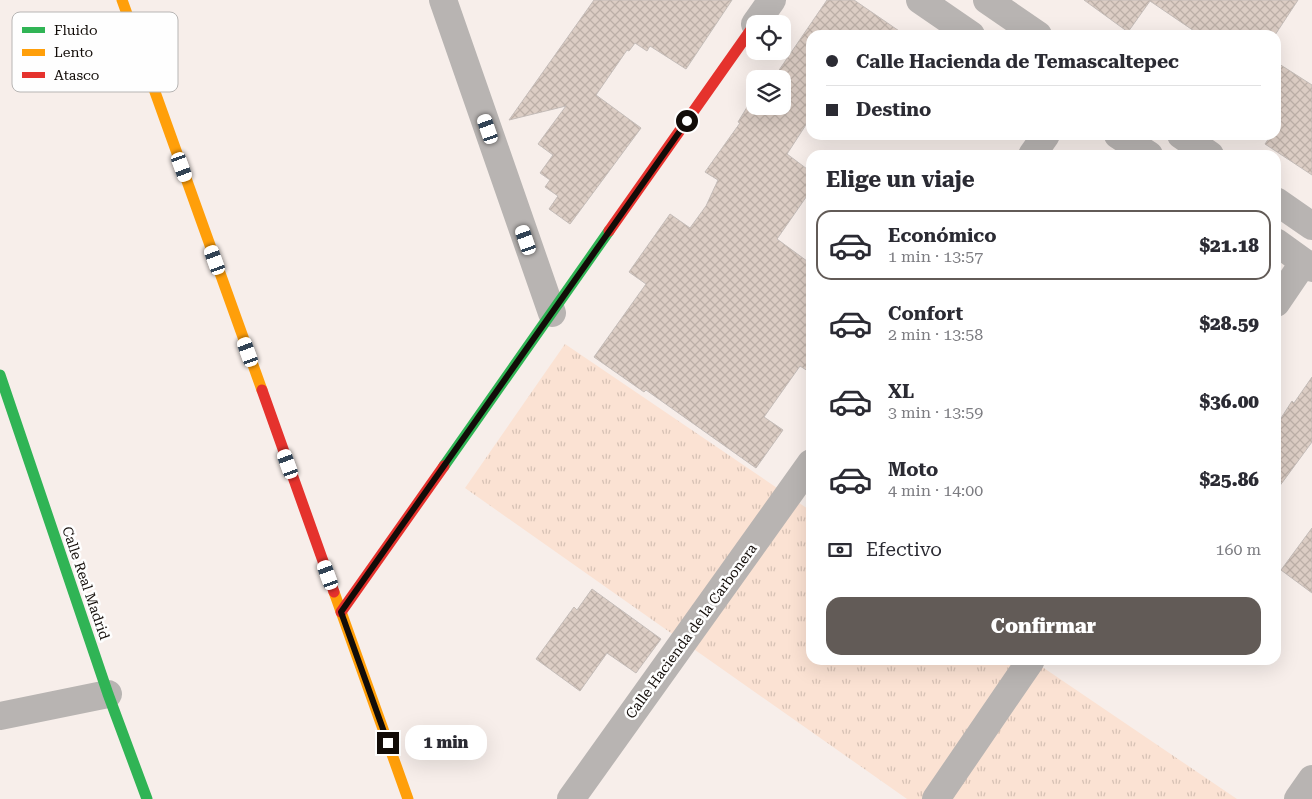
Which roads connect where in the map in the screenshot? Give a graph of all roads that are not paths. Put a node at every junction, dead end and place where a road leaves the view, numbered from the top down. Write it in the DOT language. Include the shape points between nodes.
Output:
graph roads {
  1 [pos="122,0"];
  2 [pos="442,0"];
  3 [pos="772,0"];
  4 [pos="920,0"];
  5 [pos="987,0"];
  6 [pos="126,12"];
  7 [pos="761,15"];
  8 [pos="964,30"];
  9 [pos="1031,30"];
  10 [pos="746,37"];
  11 [pos="155,92"];
  12 [pos="1126,140"];
  13 [pos="1188,140"];
  14 [pos="1141,150"];
  15 [pos="1203,150"];
  16 [pos="1281,204"];
  17 [pos="1312,226"];
  18 [pos="1281,246"];
  19 [pos="1308,265"];
  20 [pos="1281,297"];
  21 [pos="552,313"];
  22 [pos="0,375"];
  23 [pos="6,409"];
  24 [pos="806,471"];
  25 [pos="341,612"];
  26 [pos="1028,665"];
  27 [pos="108,694"];
  28 [pos="0,716"];
  29 [pos="1312,779"];
  30 [pos="147,799"];
  31 [pos="408,799"];
  32 [pos="571,799"];
  33 [pos="936,799"];
  34 [pos="1298,799"];
  1 -- 6 [label="street"];
  2 -- 21 [label="street"];
  3 -- 7 [label="street"];
  4 -- 8 [label="street"];
  5 -- 9 [label="street"];
  10 -- 21 [label="street"];
  11 -- 25 [label="street"];
  12 -- 14 [label="street"];
  13 -- 15 [label="street"];
  16 -- 17 [label="street"];
  18 -- 19 [label="street"];
  19 -- 20 [label="street"];
  21 -- 25 [label="street"];
  22 -- 23 [label="street, Calle Real Madrid"];
  23 -- 27 [label="street, Calle Real Madrid"];
  24 -- 32 [label="street, Calle Hacienda de la Carbonera"];
  25 -- 31 [label="street"];
  26 -- 33 [label="street"];
  27 -- 28 [label="street"];
  27 -- 30 [label="street, Calle Real Madrid"];
  29 -- 34 [label="street"];
}
